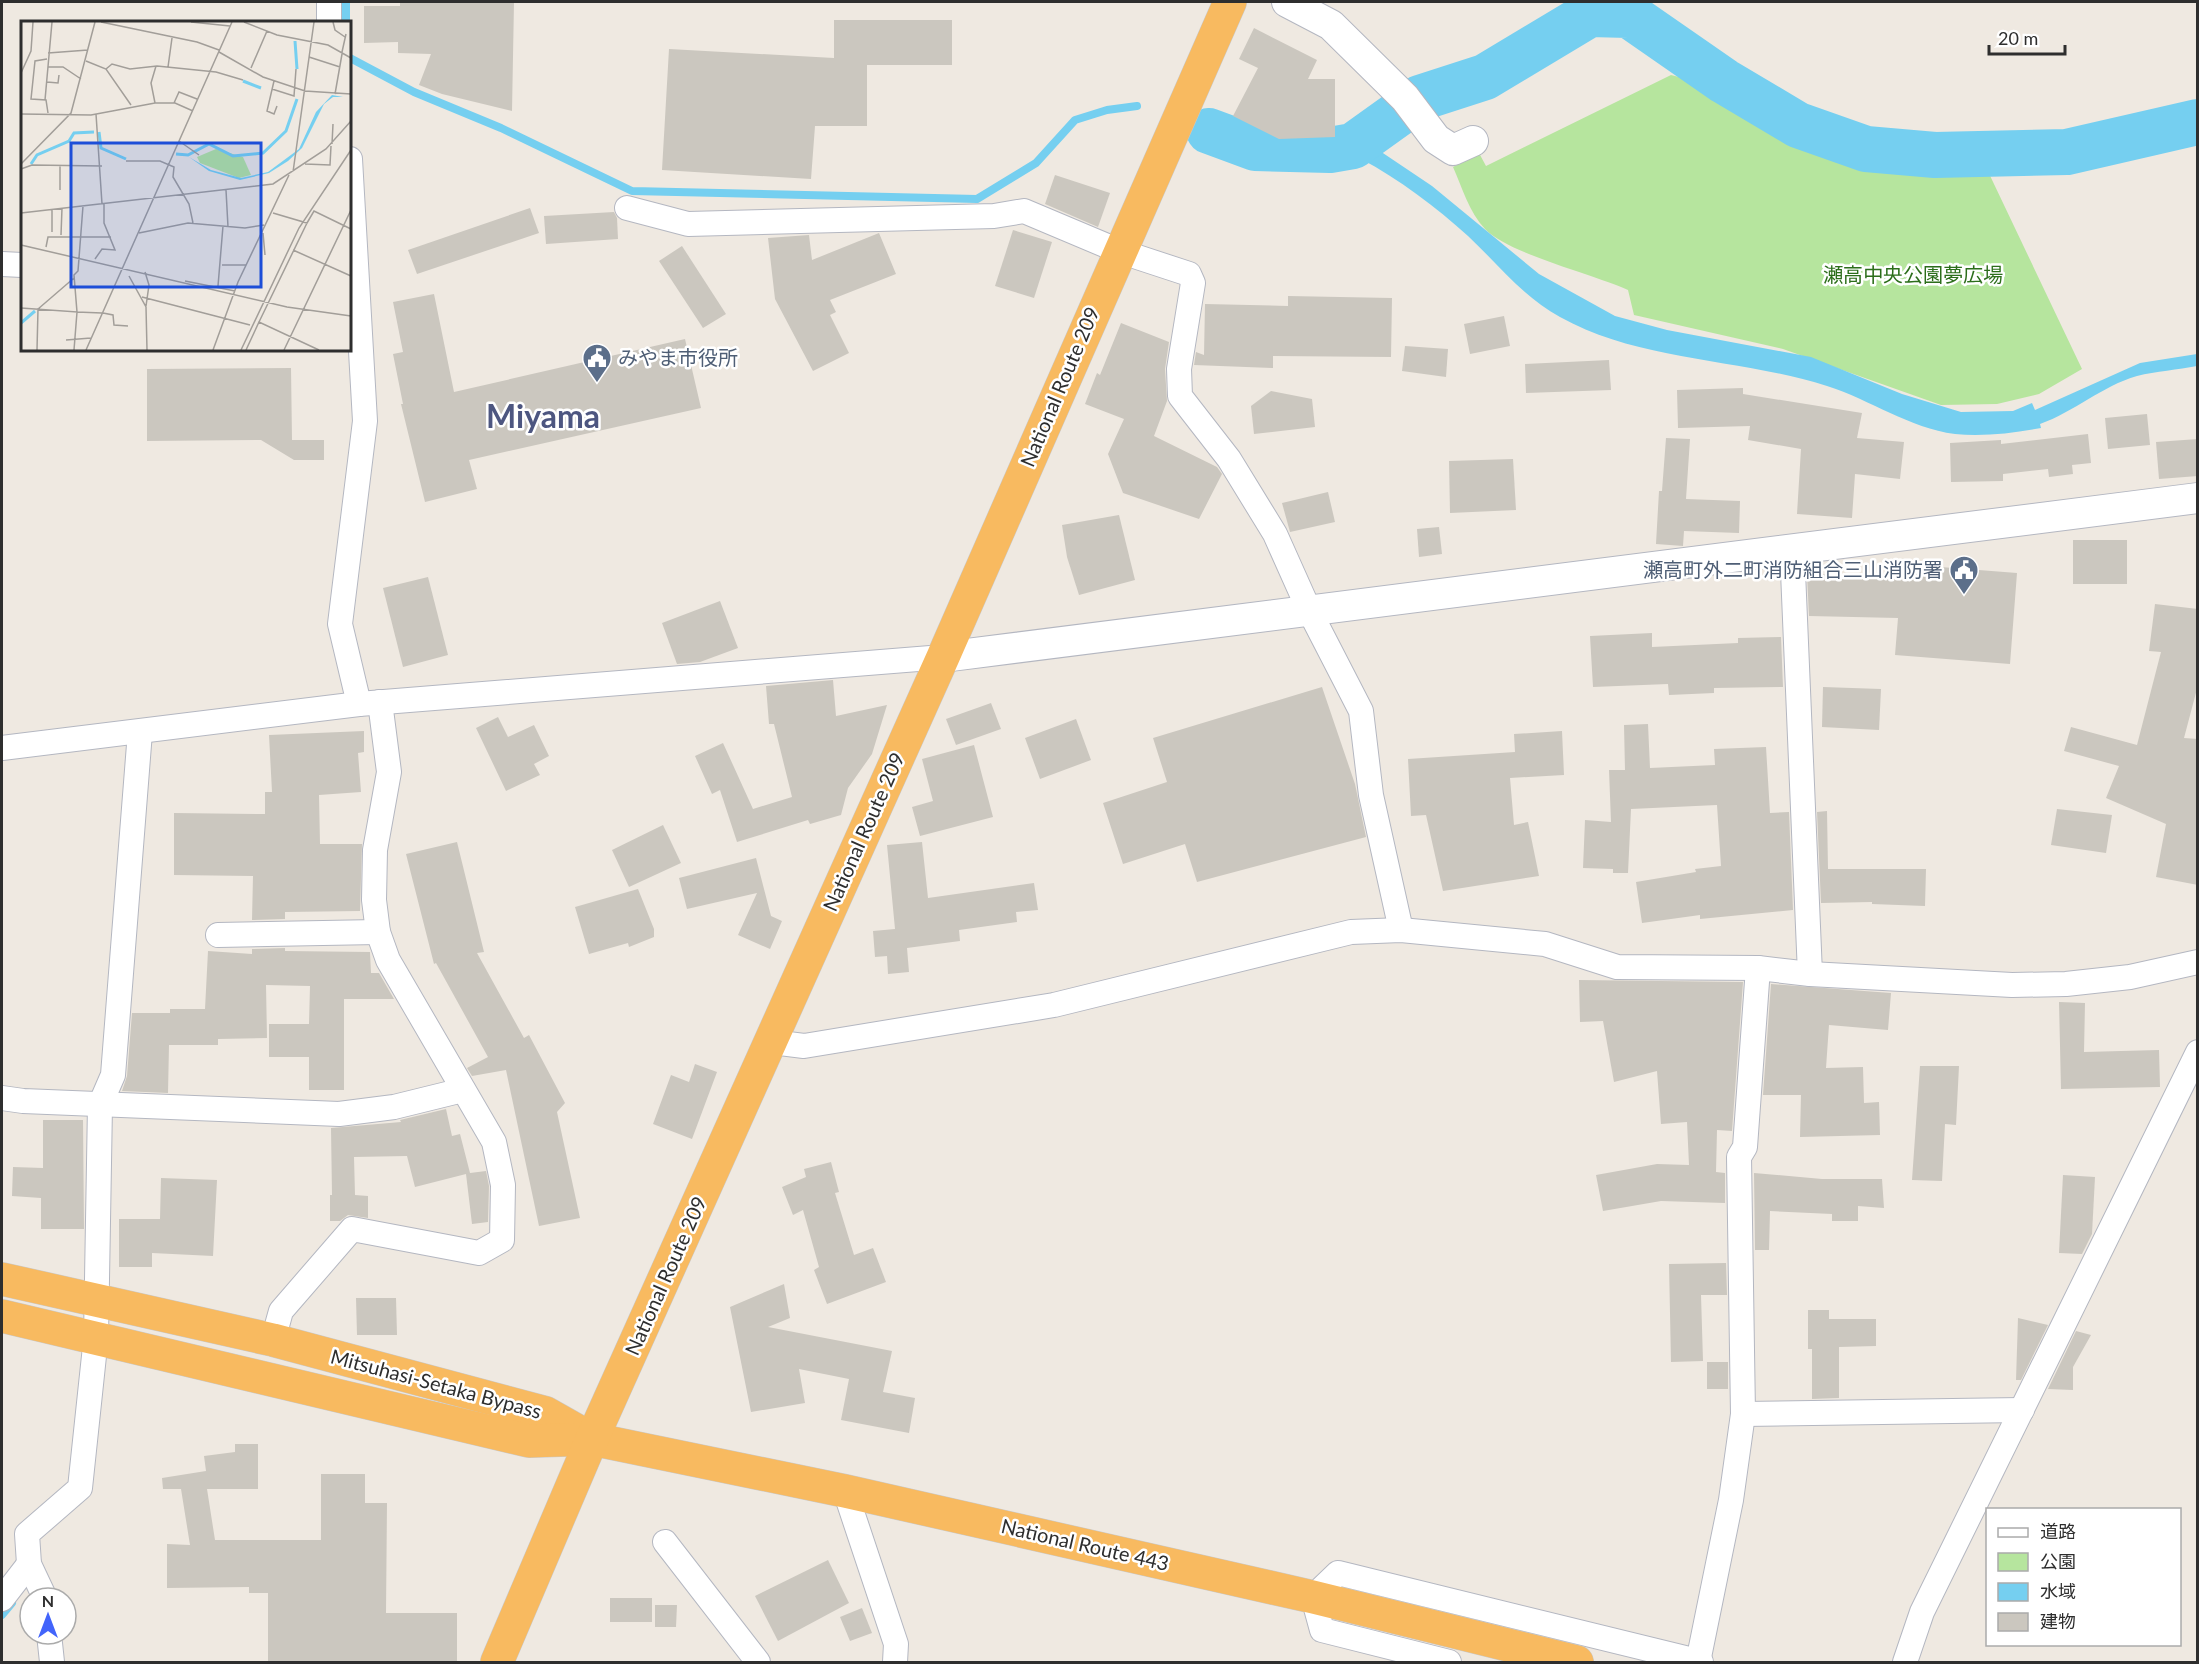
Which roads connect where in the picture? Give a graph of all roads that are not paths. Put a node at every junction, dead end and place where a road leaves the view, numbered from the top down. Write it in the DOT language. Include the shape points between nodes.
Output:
graph roads {
  1 [pos="329,2"];
  2 [pos="1230,2"];
  3 [pos="1287,2"];
  4 [pos="328,21"];
  5 [pos="1473,141"];
  6 [pos="351,197"];
  7 [pos="627,208"];
  8 [pos="1119,251"];
  9 [pos="2,264"];
  10 [pos="21,265"];
  11 [pos="353,273"];
  12 [pos="2198,498"];
  13 [pos="1792,548"];
  14 [pos="1310,610"];
  15 [pos="943,657"];
  16 [pos="370,703"];
  17 [pos="140,732"];
  18 [pos="2,748"];
  19 [pos="1401,930"];
  20 [pos="378,932"];
  21 [pos="218,935"];
  22 [pos="2198,962"];
  23 [pos="1758,968"];
  24 [pos="1810,974"];
  25 [pos="772,1042"];
  26 [pos="2198,1052"];
  27 [pos="463,1090"];
  28 [pos="2,1098"];
  29 [pos="100,1105"];
  30 [pos="2,1279"];
  31 [pos="97,1302"];
  32 [pos="2,1316"];
  33 [pos="96,1337"];
  34 [pos="273,1340"];
  35 [pos="2022,1410"];
  36 [pos="1743,1414"];
  37 [pos="592,1438"];
  38 [pos="845,1491"];
  39 [pos="665,1542"];
  40 [pos="29,1564"];
  41 [pos="39,1586"];
  42 [pos="1313,1597"];
  43 [pos="2,1599"];
  44 [pos="50,1646"];
  45 [pos="52,1662"];
  46 [pos="497,1662"];
  47 [pos="758,1662"];
  48 [pos="895,1662"];
  49 [pos="1449,1662"];
  50 [pos="1577,1662"];
  51 [pos="1700,1662"];
  52 [pos="1905,1662"];
  1 -- 4 [label="street"];
  2 -- 8 [label="highway, National Route 209"];
  3 -- 5 [label="street" via="1331,25 1369,59 1436,139 1453,150"];
  6 -- 11 [label="street"];
  7 -- 8 [label="street" via="688,224 994,216 1024,211"];
  8 -- 14 [label="street" via="1189,274 1193,283 1179,369 1180,396 1228,459 1275,534"];
  8 -- 15 [label="highway, National Route 209"];
  9 -- 10 [label="street"];
  11 -- 16 [label="street" via="366,422 340,624"];
  12 -- 13 [label="street"];
  13 -- 14 [label="street"];
  13 -- 24 [label="street"];
  14 -- 15 [label="street"];
  14 -- 19 [label="street" via="1361,711 1371,795"];
  15 -- 16 [label="street"];
  15 -- 25 [label="highway, National Route 209"];
  16 -- 17 [label="street"];
  16 -- 20 [label="street" via="389,772 375,850"];
  17 -- 18 [label="street"];
  17 -- 29 [label="street" via="113,1075"];
  19 -- 23 [label="street" via="1545,944 1617,967"];
  19 -- 25 [label="street" via="1351,932 1054,1005 804,1046"];
  20 -- 21 [label="street"];
  20 -- 27 [label="street" via="388,960"];
  22 -- 24 [label="street" via="2130,977 2066,984 2012,985"];
  23 -- 24 [label="street"];
  23 -- 36 [label="street" via="1745,1147 1739,1156"];
  25 -- 37 [label="highway, National Route 209"];
  26 -- 35 [label="street"];
  27 -- 29 [label="street" via="394,1107 339,1114"];
  27 -- 34 [label="street" via="494,1142 503,1185 502,1240 479,1253 352,1229 281,1311"];
  28 -- 29 [label="street"];
  29 -- 31 [label="street"];
  30 -- 31 [label="highway, Mitsuhasi-Setaka Bypass"];
  31 -- 33 [label="street"];
  31 -- 34 [label="highway, Mitsuhasi-Setaka Bypass"];
  32 -- 33 [label="highway, Mitsuhasi-Setaka Bypass"];
  33 -- 37 [label="highway, Mitsuhasi-Setaka Bypass" via="529,1441"];
  33 -- 40 [label="street" via="80,1488 27,1534"];
  34 -- 37 [label="highway, Mitsuhasi-Setaka Bypass" via="546,1413"];
  35 -- 36 [label="street"];
  35 -- 52 [label="street" via="1922,1612"];
  36 -- 51 [label="street"];
  37 -- 38 [label="highway, National Route 443"];
  37 -- 46 [label="highway, National Route 209"];
  38 -- 42 [label="highway, National Route 443"];
  38 -- 48 [label="street" via="896,1644"];
  39 -- 47 [label="street"];
  40 -- 41 [label="street"];
  40 -- 43 [label="street"];
  42 -- 49 [label="street" via="1322,1630"];
  42 -- 50 [label="highway, National Route 443"];
  42 -- 51 [label="street" via="1338,1573"];
  44 -- 45 [label="street"];
}
